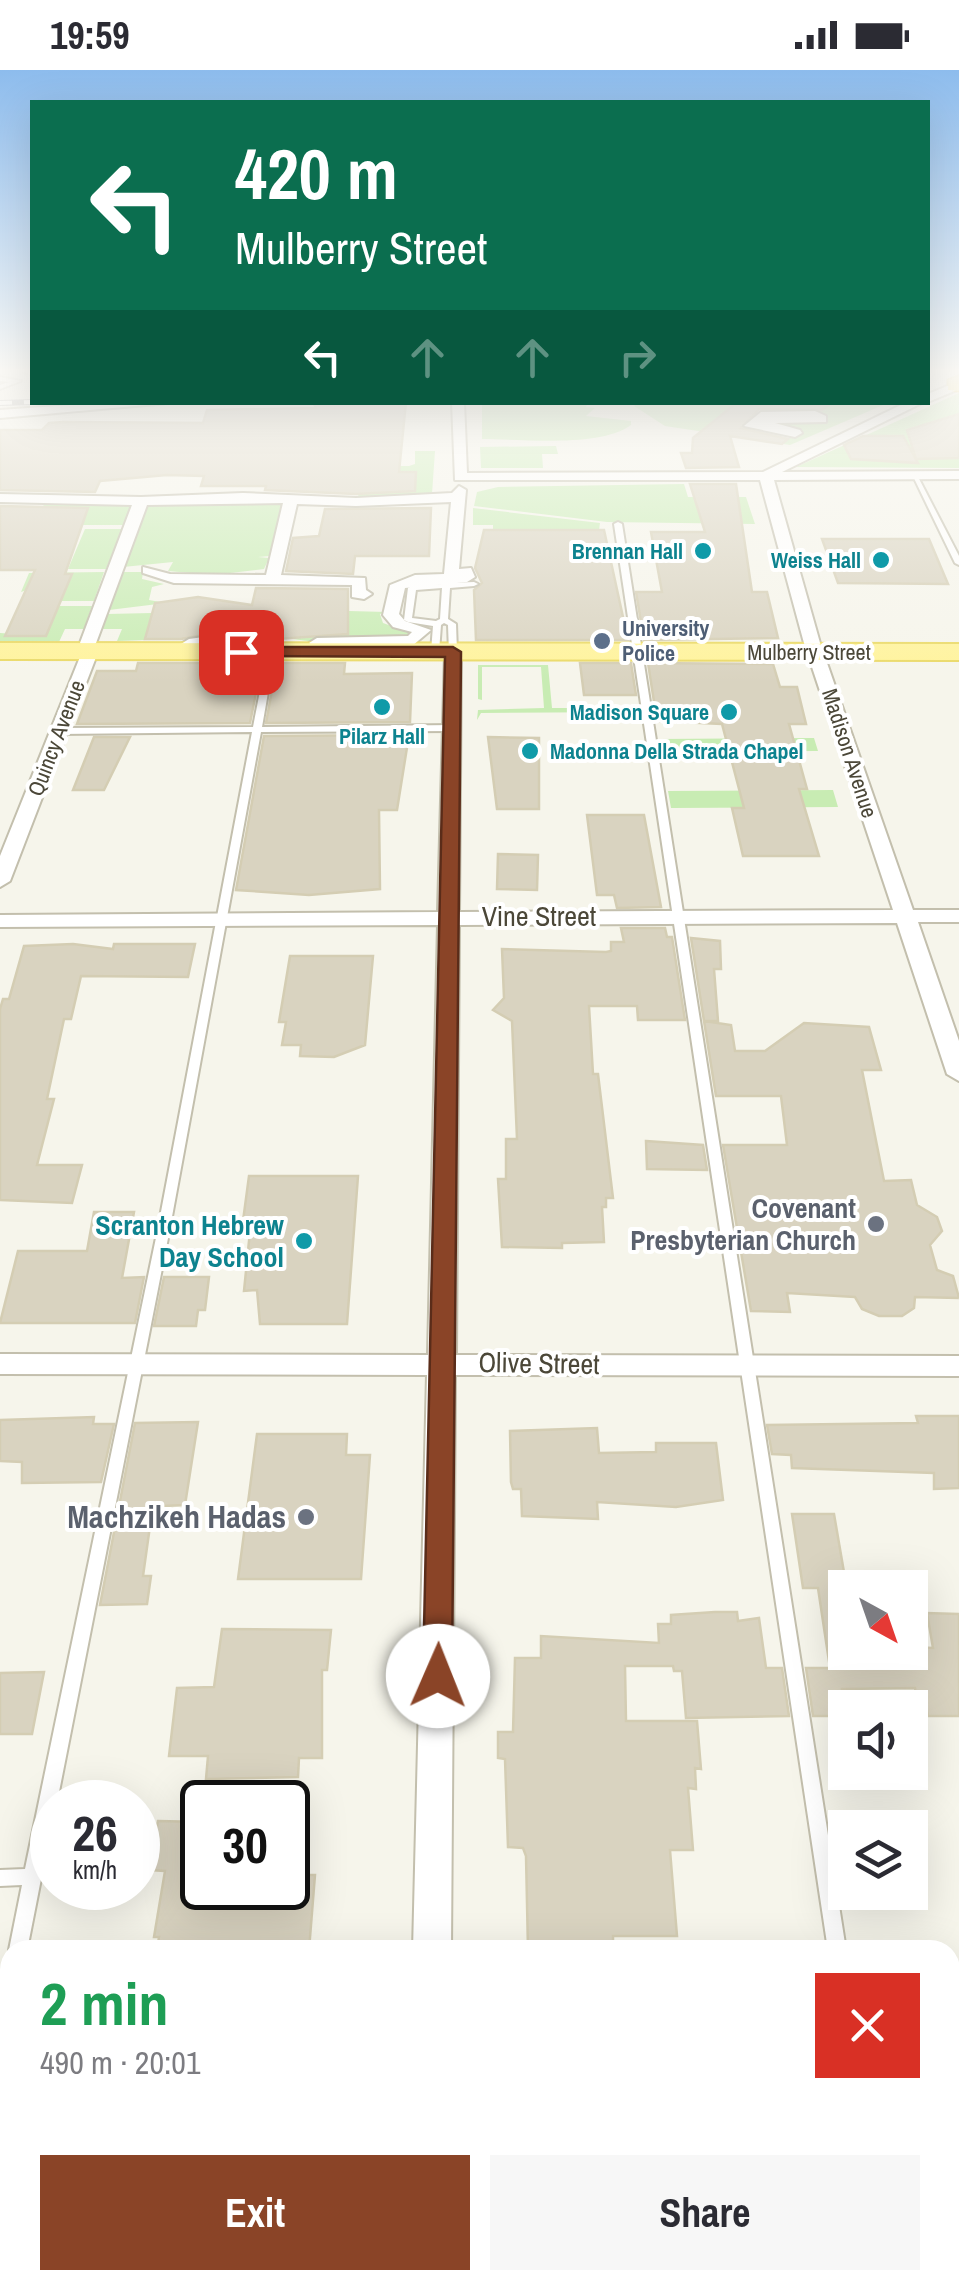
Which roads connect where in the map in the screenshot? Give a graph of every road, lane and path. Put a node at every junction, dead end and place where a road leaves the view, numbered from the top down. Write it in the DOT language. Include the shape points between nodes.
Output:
graph roads {
  1 [pos="766,475"];
  2 [pos="914,475"];
  3 [pos="459,476"];
  4 [pos="752,476"];
  5 [pos="172,477"];
  6 [pos="437,481"];
  7 [pos="745,482"];
  8 [pos="459,488"];
  9 [pos="0,498"];
  10 [pos="291,498"];
  11 [pos="166,500"];
  12 [pos="141,501"];
  13 [pos="618,524"];
  14 [pos="256,557"];
  15 [pos="277,557"];
  16 [pos="959,562"];
  17 [pos="162,574"];
  18 [pos="458,577"];
  19 [pos="272,581"];
  20 [pos="364,594"];
  21 [pos="440,622"];
  22 [pos="0,644"];
  23 [pos="188,644"];
  24 [pos="263,644"];
  25 [pos="89,648"];
  26 [pos="0,652"];
  27 [pos="444,652"];
  28 [pos="638,652"];
  29 [pos="959,652"];
  30 [pos="816,653"];
  31 [pos="455,728"];
  32 [pos="256,729"];
  33 [pos="59,731"];
  34 [pos="0,881"];
  35 [pos="220,916"];
  36 [pos="452,916"];
  37 [pos="680,916"];
  38 [pos="904,916"];
  39 [pos="959,916"];
  40 [pos="0,920"];
  41 [pos="959,1074"];
  42 [pos="444,1362"];
  43 [pos="136,1363"];
  44 [pos="0,1364"];
  45 [pos="748,1365"];
  46 [pos="959,1366"];
  47 [pos="52,1780"];
  48 [pos="0,1878"];
  49 [pos="30,1878"];
  50 [pos="30,1888"];
  51 [pos="20,1940"];
  52 [pos="432,1940"];
  53 [pos="835,1940"];
  1 -- 30 [label="street, Madison Avenue"];
  2 -- 16 [label="lane"];
  3 -- 8 [label="street"];
  4 -- 8 [label="street"];
  5 -- 11 [label="street"];
  6 -- 8 [label="street"];
  7 -- 8 [label="street"];
  8 -- 10 [label="street" via="356,502"];
  8 -- 18 [label="street"];
  9 -- 12 [label="street"];
  10 -- 11 [label="street"];
  10 -- 15 [label="street"];
  11 -- 12 [label="street"];
  12 -- 25 [label="street, Quincy Avenue" via="98,603"];
  13 -- 28 [label="lane"];
  14 -- 15 [label="street"];
  15 -- 19 [label="street"];
  17 -- 19 [label="street"];
  18 -- 21 [label="lane"];
  18 -- 21 [label="lane" via="417,586 409,598 408,620"];
  18 -- 23 [label="street" via="398,585 392,615 398,624 423,632 410,642"];
  19 -- 20 [label="street" via="360,581 358,594"];
  21 -- 27 [label="lane"];
  21 -- 27 [label="lane" via="452,624"];
  22 -- 25 [label="street"];
  23 -- 24 [label="street"];
  23 -- 25 [label="street"];
  24 -- 25 [label="main road, Mulberry Street"];
  24 -- 27 [label="main road, Mulberry Street"];
  24 -- 32 [label="lane"];
  25 -- 26 [label="main road, Mulberry Street"];
  25 -- 33 [label="street, Quincy Avenue"];
  27 -- 28 [label="main road, Mulberry Street"];
  27 -- 31 [label="street"];
  28 -- 30 [label="main road, Mulberry Street"];
  28 -- 37 [label="lane"];
  29 -- 30 [label="main road, Mulberry Street"];
  30 -- 38 [label="street, Madison Avenue"];
  31 -- 32 [label="lane"];
  31 -- 36 [label="street"];
  32 -- 33 [label="lane"];
  32 -- 35 [label="lane"];
  33 -- 34 [label="street, Quincy Avenue"];
  35 -- 36 [label="street, Vine Street"];
  35 -- 40 [label="street, Vine Street"];
  35 -- 43 [label="lane"];
  36 -- 37 [label="street, Vine Street"];
  36 -- 42 [label="street"];
  37 -- 38 [label="street, Vine Street"];
  37 -- 45 [label="lane"];
  38 -- 39 [label="street, Vine Street"];
  38 -- 41 [label="street, Madison Avenue"];
  42 -- 43 [label="street, Olive Street"];
  42 -- 45 [label="street, Olive Street"];
  42 -- 52 [label="street"];
  43 -- 44 [label="street, Olive Street"];
  43 -- 47 [label="lane"];
  45 -- 46 [label="street, Olive Street"];
  45 -- 53 [label="lane"];
  48 -- 49 [label="lane"];
  50 -- 51 [label="lane"];
}
